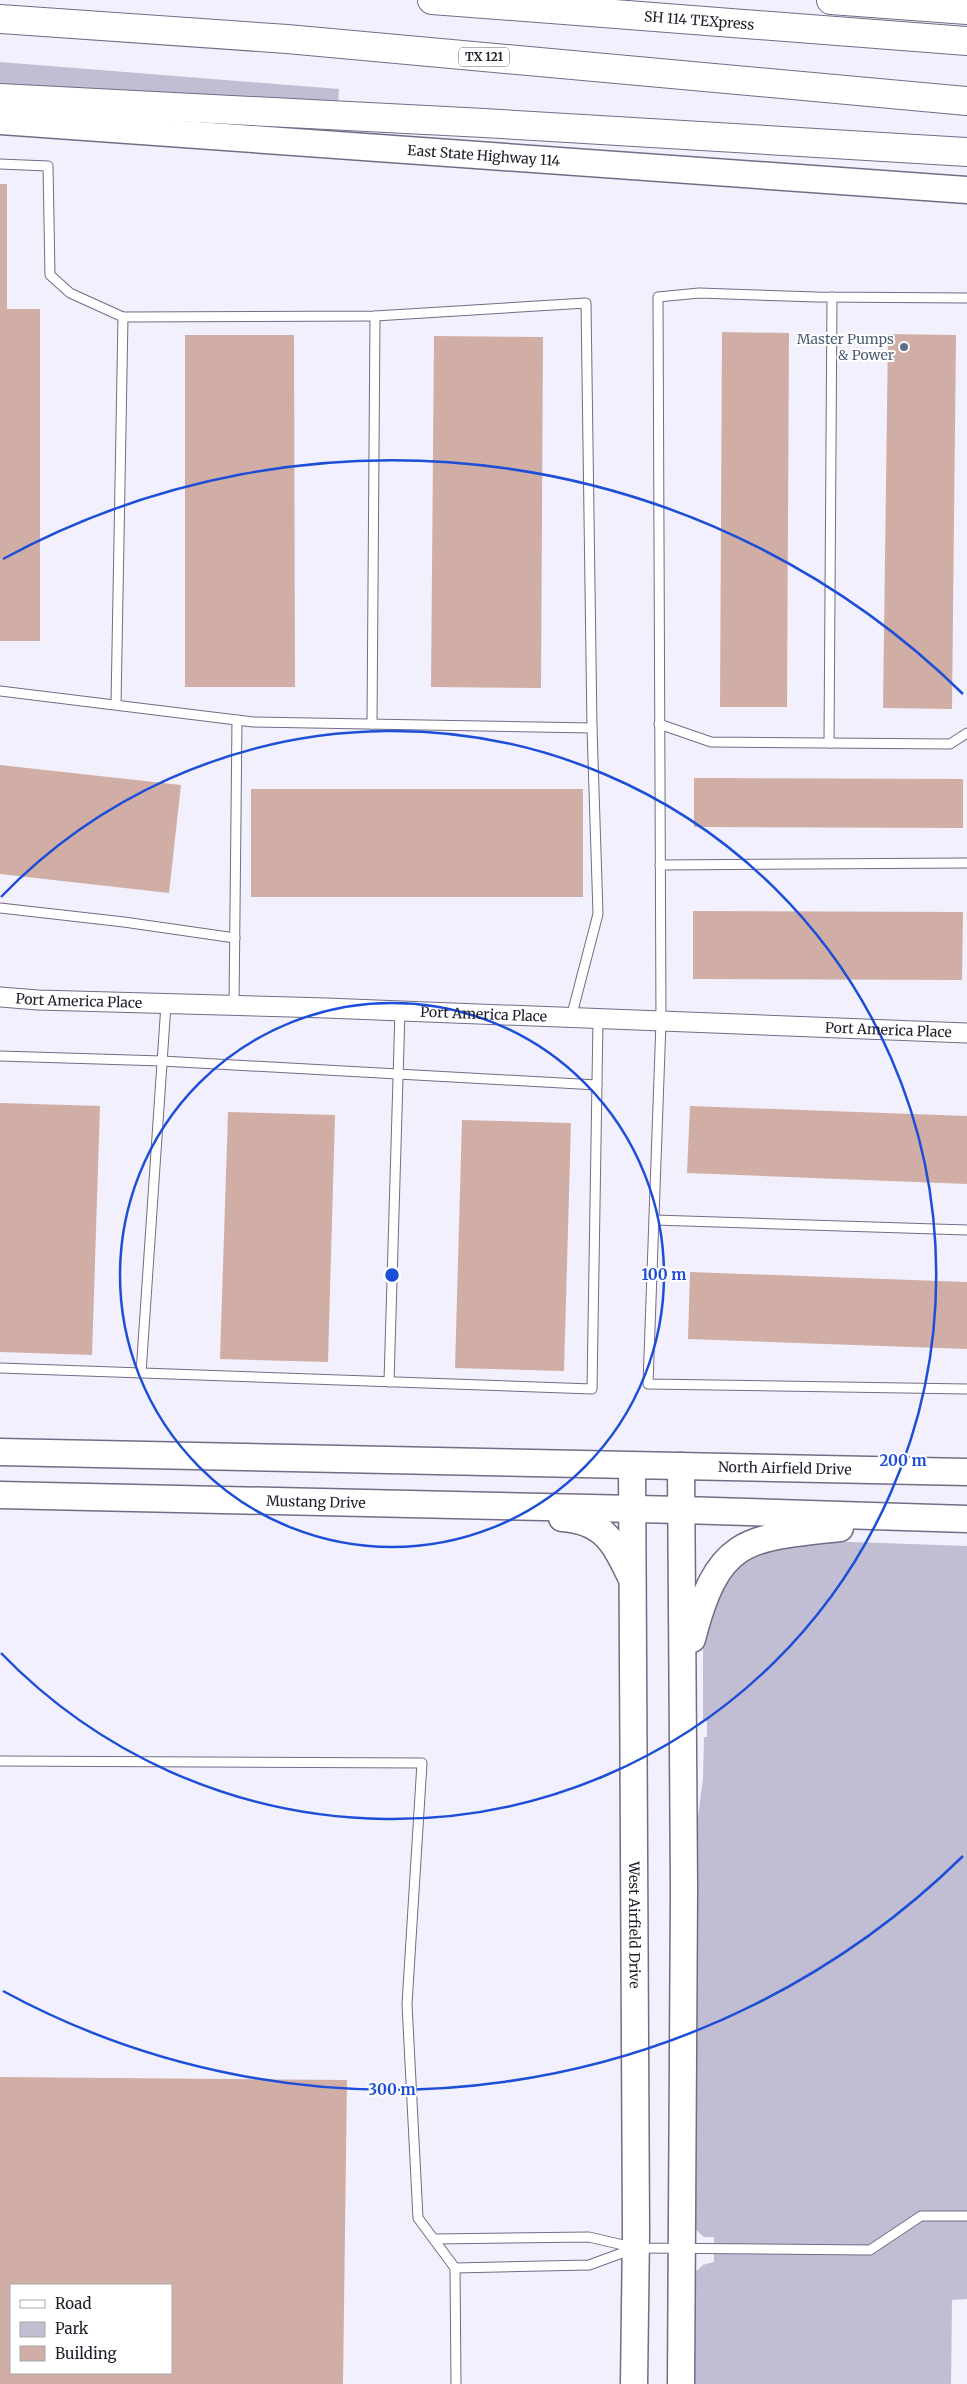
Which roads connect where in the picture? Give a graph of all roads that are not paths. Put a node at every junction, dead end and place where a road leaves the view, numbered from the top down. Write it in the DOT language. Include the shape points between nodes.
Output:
graph roads {
  1 [pos="432,0"];
  2 [pos="831,0"];
  3 [pos="967,10"];
  4 [pos="0,19"];
  5 [pos="967,41"];
  6 [pos="0,98"];
  7 [pos="967,101"];
  8 [pos="0,121"];
  9 [pos="967,152"];
  10 [pos="0,164"];
  11 [pos="967,190"];
  12 [pos="832,298"];
  13 [pos="967,298"];
  14 [pos="375,316"];
  15 [pos="123,317"];
  16 [pos="0,691"];
  17 [pos="116,705"];
  18 [pos="237,720"];
  19 [pos="372,724"];
  20 [pos="659,724"];
  21 [pos="592,728"];
  22 [pos="967,733"];
  23 [pos="829,743"];
  24 [pos="967,863"];
  25 [pos="660,865"];
  26 [pos="0,908"];
  27 [pos="235,938"];
  28 [pos="0,996"];
  29 [pos="166,1004"];
  30 [pos="234,1006"];
  31 [pos="400,1011"];
  32 [pos="570,1018"];
  33 [pos="598,1020"];
  34 [pos="660,1022"];
  35 [pos="967,1033"];
  36 [pos="0,1056"];
  37 [pos="162,1061"];
  38 [pos="398,1073"];
  39 [pos="597,1085"];
  40 [pos="654,1220"];
  41 [pos="967,1230"];
  42 [pos="0,1368"];
  43 [pos="141,1373"];
  44 [pos="389,1382"];
  45 [pos="967,1389"];
  46 [pos="0,1452"];
  47 [pos="632,1466"];
  48 [pos="681,1466"];
  49 [pos="967,1472"];
  50 [pos="0,1495"];
  51 [pos="379,1503"];
  52 [pos="632,1509"];
  53 [pos="682,1510"];
  54 [pos="959,1519"];
  55 [pos="632,1580"];
  56 [pos="683,1674"];
  57 [pos="0,1761"];
  58 [pos="967,2216"];
  59 [pos="434,2239"];
  60 [pos="636,2248"];
  61 [pos="682,2248"];
  62 [pos="455,2268"];
  63 [pos="456,2384"];
  64 [pos="634,2384"];
  65 [pos="681,2384"];
  1 -- 5 [label="highway, SH 114 TEXpress"];
  2 -- 3 [label="highway"];
  4 -- 7 [label="highway, TX 121" via="287,39"];
  6 -- 9 [label="highway"];
  8 -- 11 [label="main road, East State Highway 114"];
  10 -- 15 [label="lane" via="48,166 50,275 70,293"];
  12 -- 13 [label="lane"];
  12 -- 20 [label="lane" via="699,293 658,297"];
  12 -- 23 [label="lane"];
  14 -- 15 [label="lane"];
  14 -- 19 [label="lane"];
  14 -- 21 [label="lane" via="586,303"];
  15 -- 17 [label="lane"];
  16 -- 17 [label="lane"];
  17 -- 18 [label="lane"];
  18 -- 19 [label="lane"];
  18 -- 27 [label="lane"];
  19 -- 21 [label="lane"];
  20 -- 23 [label="lane" via="711,742"];
  20 -- 25 [label="lane"];
  21 -- 32 [label="lane" via="598,914"];
  22 -- 23 [label="lane" via="950,744"];
  24 -- 25 [label="lane"];
  25 -- 34 [label="lane"];
  26 -- 27 [label="lane"];
  27 -- 30 [label="lane"];
  28 -- 29 [label="street, Port America Place"];
  29 -- 30 [label="street, Port America Place"];
  29 -- 37 [label="lane"];
  30 -- 31 [label="street, Port America Place"];
  31 -- 32 [label="street, Port America Place"];
  31 -- 38 [label="lane"];
  32 -- 33 [label="street, Port America Place"];
  33 -- 34 [label="street, Port America Place"];
  33 -- 39 [label="lane"];
  34 -- 35 [label="street, Port America Place"];
  34 -- 40 [label="lane"];
  36 -- 37 [label="lane"];
  37 -- 38 [label="lane"];
  37 -- 43 [label="lane"];
  38 -- 39 [label="lane"];
  38 -- 44 [label="lane"];
  39 -- 44 [label="lane" via="592,1389"];
  40 -- 41 [label="lane"];
  40 -- 45 [label="lane" via="648,1384"];
  42 -- 43 [label="lane"];
  43 -- 44 [label="lane"];
  46 -- 47 [label="main road"];
  47 -- 48 [label="main road, North Airfield Drive"];
  47 -- 52 [label="main road, West Airfield Drive"];
  48 -- 49 [label="main road, North Airfield Drive"];
  48 -- 53 [label="main road"];
  50 -- 51 [label="main road, Mustang Drive"];
  51 -- 52 [label="main road, Mustang Drive"];
  51 -- 55 [label="main road" via="578,1519 601,1528 617,1549"];
  52 -- 53 [label="main road"];
  52 -- 55 [label="main road, West Airfield Drive"];
  53 -- 54 [label="main road"];
  53 -- 56 [label="main road"];
  54 -- 56 [label="main road" via="781,1534 757,1540 731,1554 713,1577 700,1605"];
  55 -- 60 [label="main road, West Airfield Drive"];
  56 -- 61 [label="main road"];
  57 -- 59 [label="lane" via="422,1763 407,2004 418,2218"];
  58 -- 61 [label="lane" via="921,2216 870,2250"];
  59 -- 60 [label="lane" via="589,2237"];
  59 -- 62 [label="lane"];
  60 -- 61 [label="lane"];
  60 -- 62 [label="lane" via="589,2266"];
  60 -- 64 [label="main road, West Airfield Drive"];
  61 -- 65 [label="main road"];
  62 -- 63 [label="lane"];
}
